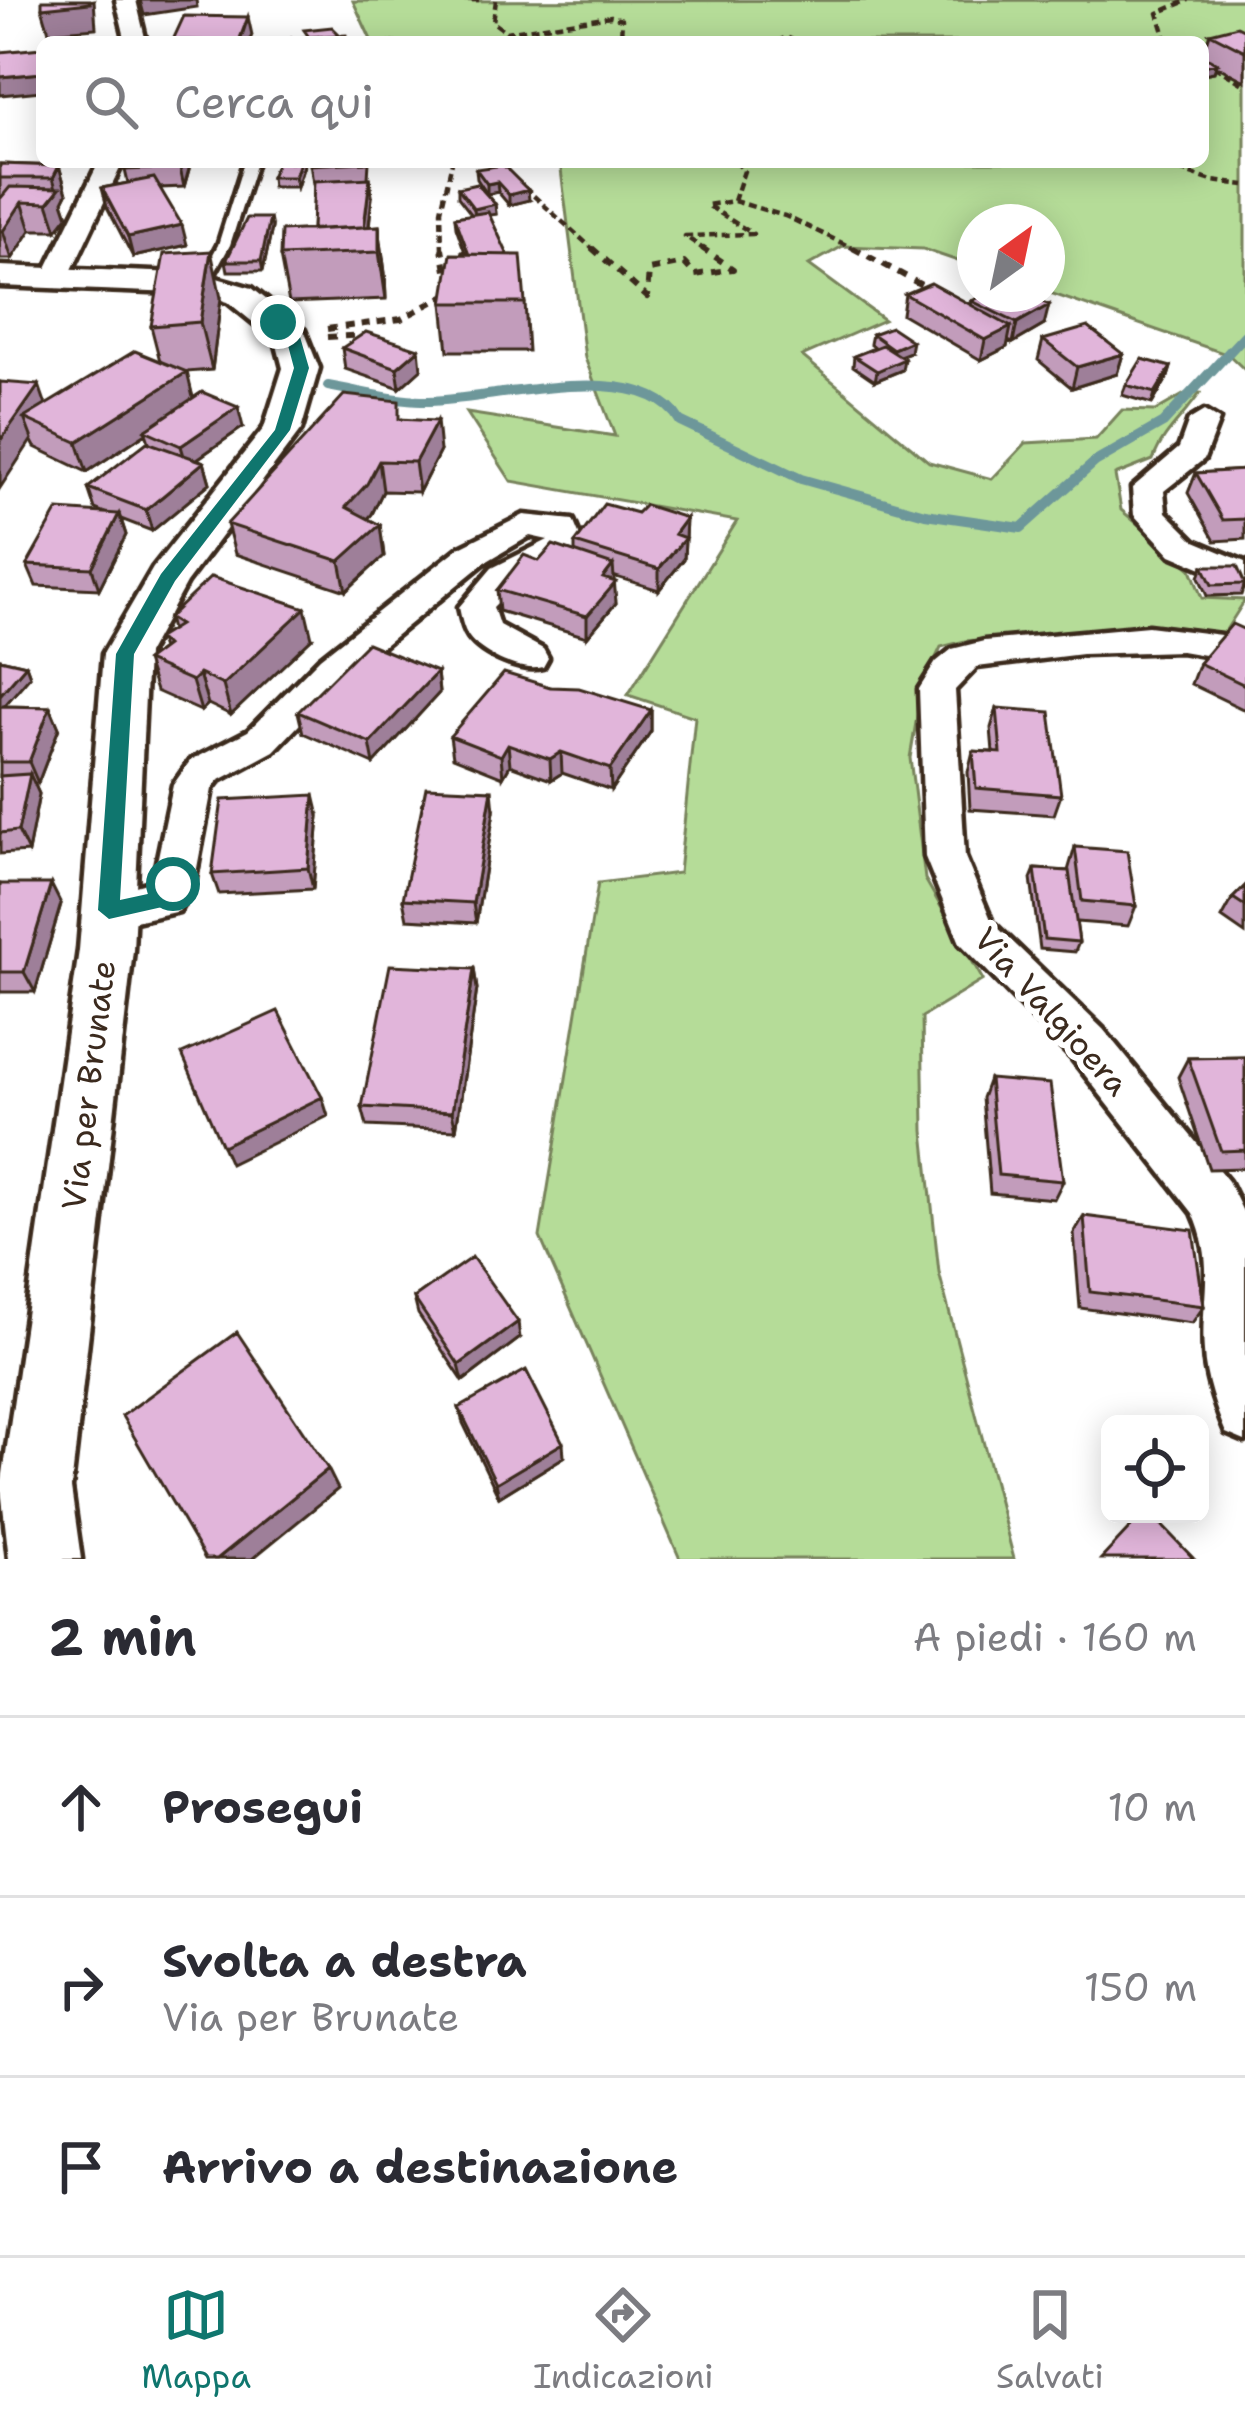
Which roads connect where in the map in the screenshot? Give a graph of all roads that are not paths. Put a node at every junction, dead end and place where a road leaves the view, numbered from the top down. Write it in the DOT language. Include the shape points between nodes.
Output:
graph roads {
  1 [pos="126,0"];
  2 [pos="135,36"];
  3 [pos="108,168"];
  4 [pos="248,168"];
  5 [pos="0,276"];
  6 [pos="56,276"];
  7 [pos="203,284"];
  8 [pos="1204,420"];
  9 [pos="1245,574"];
  10 [pos="1245,650"];
  11 [pos="530,658"];
  12 [pos="109,910"];
  13 [pos="1245,1414"];
  14 [pos="45,1559"];
  1 -- 2 [label="street"];
  3 -- 6 [label="street"];
  4 -- 7 [label="lane"];
  5 -- 6 [label="street"];
  6 -- 7 [label="street"];
  7 -- 12 [label="street, Via per Brunate" via="264,310 292,337 302,368 282,430 167,578 125,654"];
  8 -- 9 [label="street" via="1193,452 1148,488 1150,515 1183,548"];
  10 -- 13 [label="street, Via Valgioera" via="1160,635 984,653 949,671 935,715 945,857 976,931 1087,1043 1221,1217 1235,1285 1230,1352"];
  11 -- 12 [label="street" via="484,632 476,607 509,572 566,544 561,527 542,523 505,533 472,555 333,667 261,741 204,771 193,785 164,899"];
  12 -- 14 [label="street, Via per Brunate" via="36,1488"];
}
